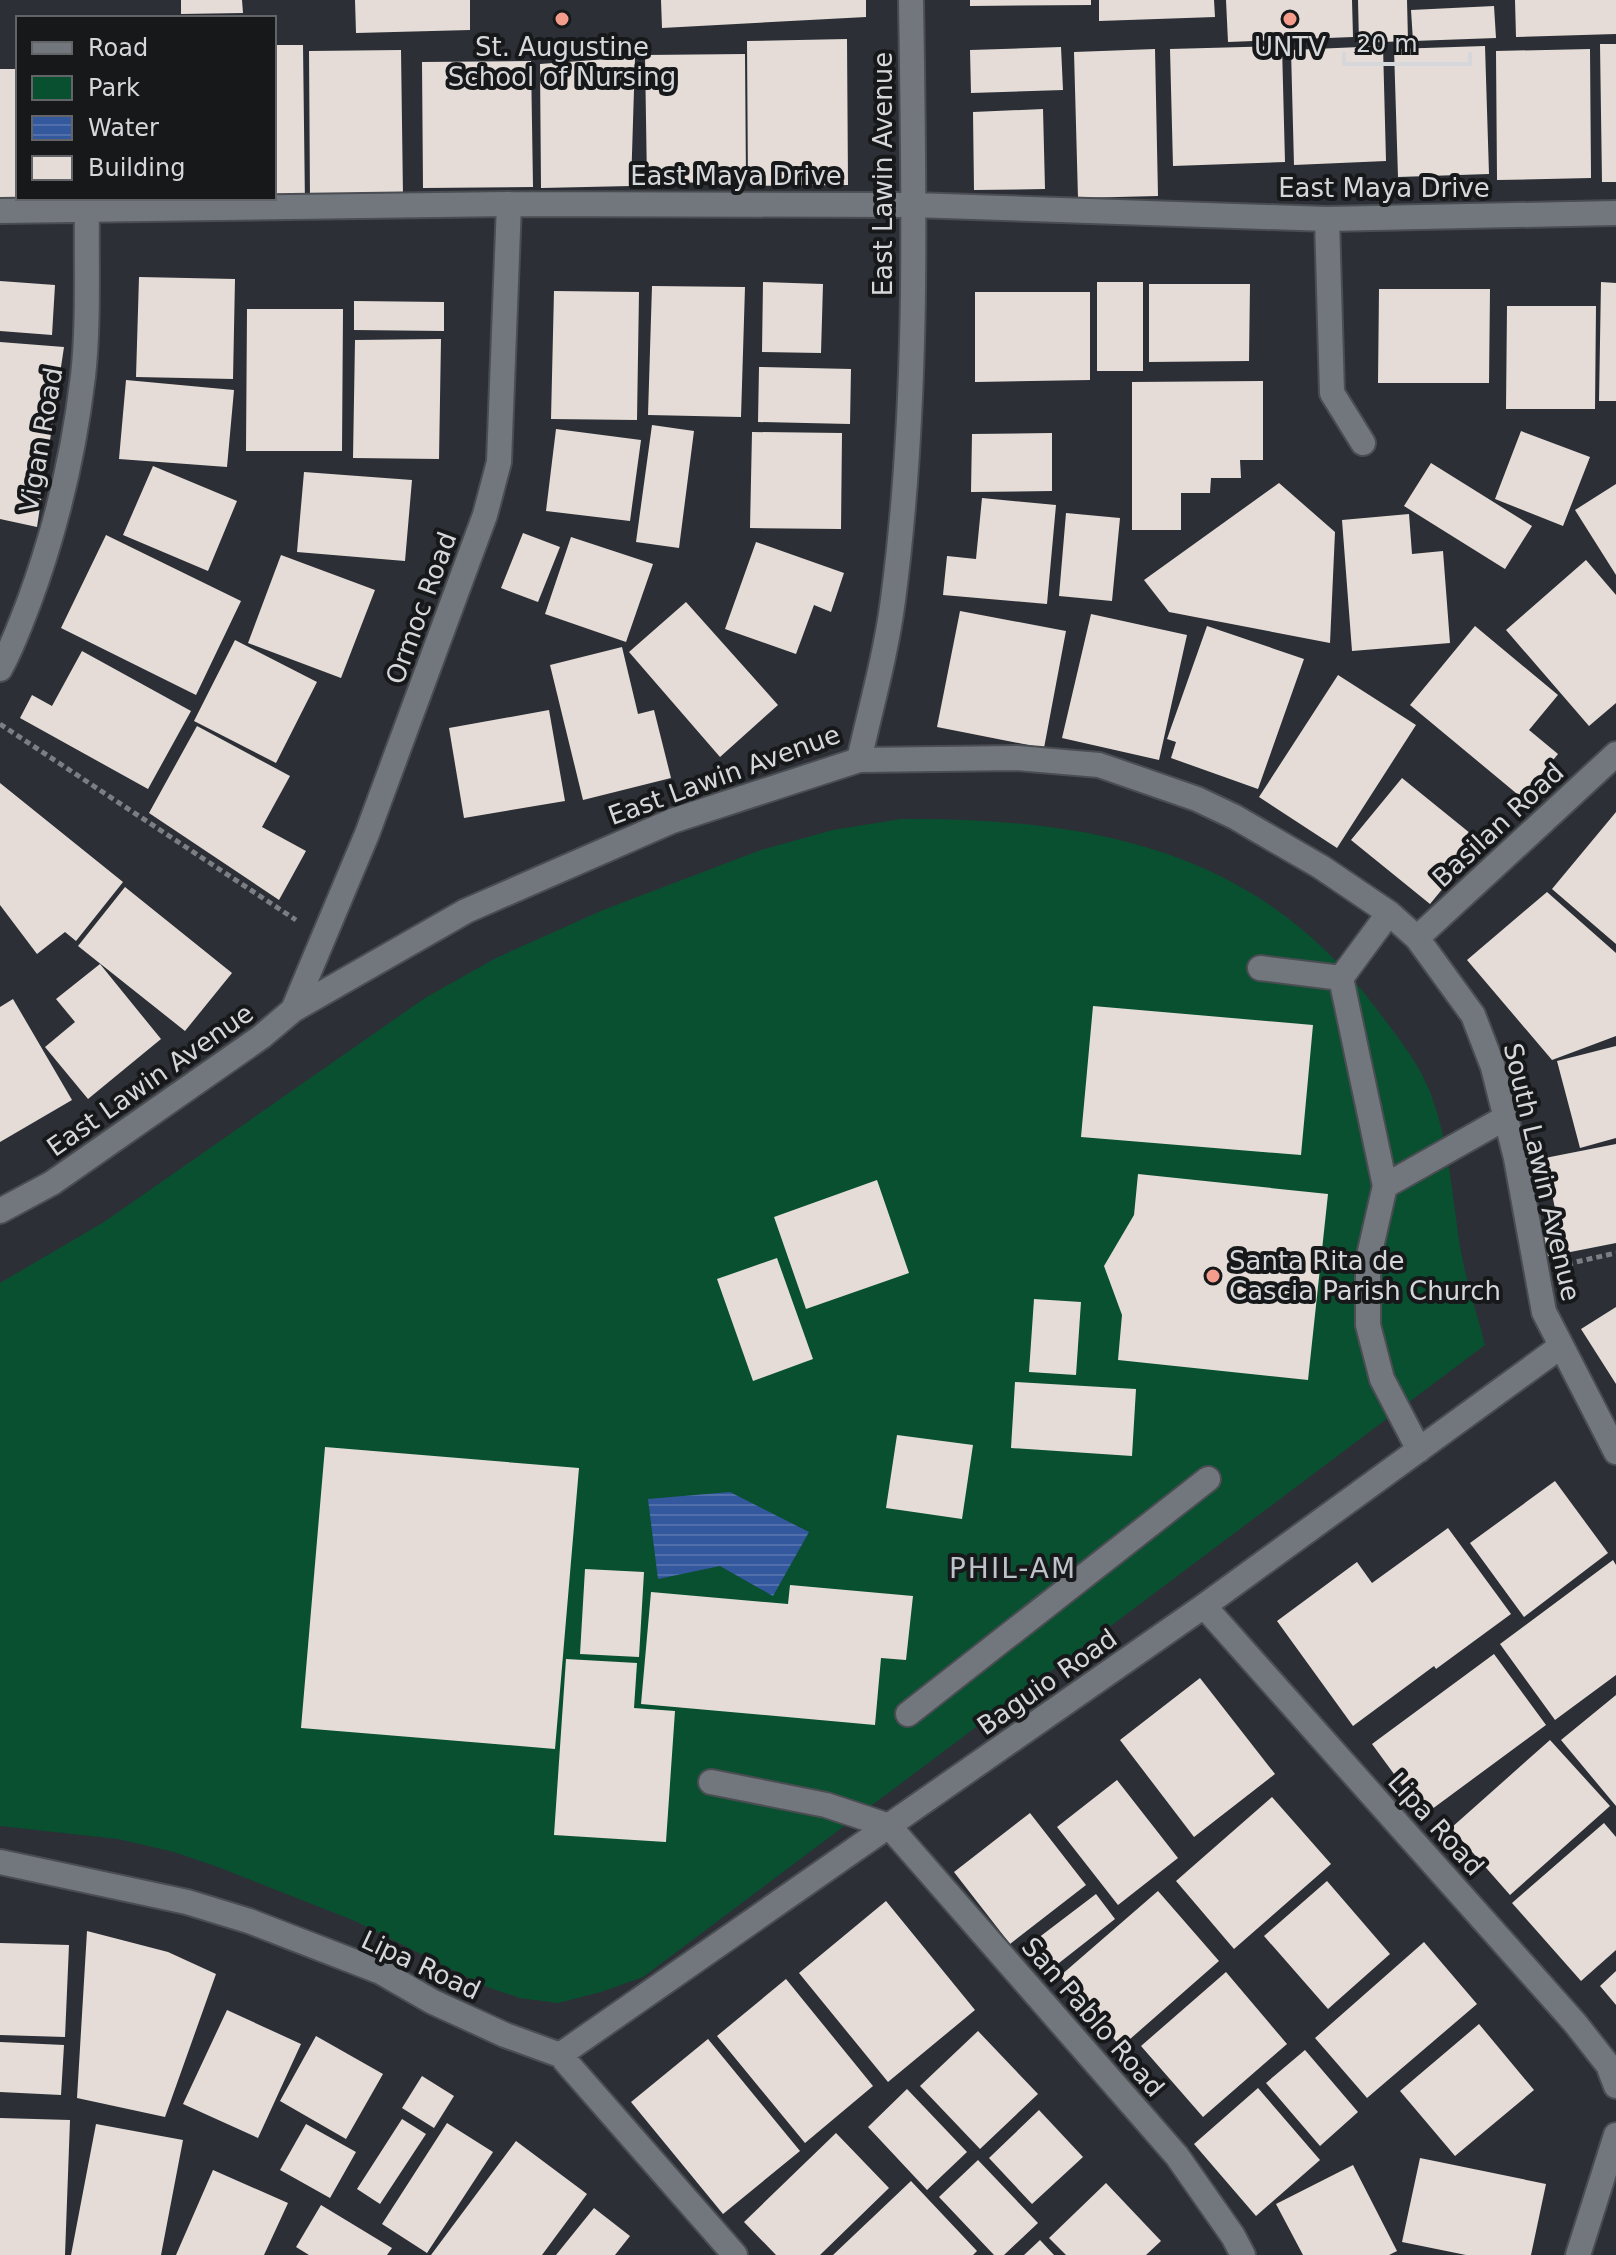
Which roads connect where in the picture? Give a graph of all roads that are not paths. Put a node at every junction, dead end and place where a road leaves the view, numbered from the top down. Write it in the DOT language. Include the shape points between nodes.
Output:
graph roads {
  1 [pos="911,0"];
  2 [pos="509,204"];
  3 [pos="914,205"];
  4 [pos="87,210"];
  5 [pos="0,211"];
  6 [pos="1616,213"];
  7 [pos="1327,219"];
  8 [pos="1363,443"];
  9 [pos="0,669"];
  10 [pos="1616,754"];
  11 [pos="859,760"];
  12 [pos="1389,913"];
  13 [pos="1417,938"];
  14 [pos="1260,968"];
  15 [pos="1341,978"];
  16 [pos="293,1010"];
  17 [pos="1505,1118"];
  18 [pos="1385,1186"];
  19 [pos="0,1211"];
  20 [pos="1560,1347"];
  21 [pos="1419,1450"];
  22 [pos="1616,1452"];
  23 [pos="1208,1479"];
  24 [pos="1204,1606"];
  25 [pos="908,1714"];
  26 [pos="711,1782"];
  27 [pos="889,1826"];
  28 [pos="0,1862"];
  29 [pos="560,2055"];
  30 [pos="1616,2086"];
  31 [pos="1616,2135"];
  32 [pos="735,2255"];
  33 [pos="1243,2255"];
  34 [pos="1578,2255"];
  1 -- 3 [label="street, East Lawin Avenue"];
  2 -- 3 [label="street, East Maya Drive"];
  2 -- 4 [label="street, East Maya Drive"];
  2 -- 16 [label="street, Ormoc Road" via="499,462 475,543 367,834"];
  3 -- 7 [label="street, East Maya Drive"];
  3 -- 11 [label="street, East Lawin Avenue" via="908,424 893,601"];
  4 -- 5 [label="street, East Maya Drive"];
  4 -- 9 [label="street, Vigan Road" via="83,374 66,479 34,587"];
  6 -- 7 [label="street, East Maya Drive"];
  7 -- 8 [label="street" via="1332,393"];
  10 -- 13 [label="street, Basilan Road"];
  11 -- 12 [label="street, South Lawin Avenue" via="1017,758 1099,765 1235,817"];
  11 -- 16 [label="street, East Lawin Avenue" via="672,821 466,911"];
  12 -- 13 [label="street, South Lawin Avenue"];
  12 -- 15 [label="street"];
  13 -- 17 [label="street, South Lawin Avenue" via="1473,1015"];
  14 -- 15 [label="street"];
  15 -- 18 [label="street"];
  16 -- 19 [label="street, East Lawin Avenue" via="52,1183"];
  17 -- 18 [label="street"];
  17 -- 20 [label="street, South Lawin Avenue" via="1544,1312"];
  18 -- 21 [label="street" via="1368,1260 1368,1325 1382,1379"];
  20 -- 21 [label="street, Baguio Road"];
  20 -- 22 [label="street, South Lawin Avenue"];
  21 -- 24 [label="street, Baguio Road"];
  23 -- 25 [label="street"];
  24 -- 27 [label="street, Baguio Road"];
  24 -- 30 [label="street, Lipa Road" via="1575,2023 1608,2065"];
  26 -- 27 [label="street" via="826,1805"];
  27 -- 29 [label="street, Baguio Road"];
  27 -- 33 [label="street, San Pablo Road" via="1177,2156"];
  28 -- 29 [label="street, Lipa Road" via="187,1902 249,1921 381,1972 433,2002"];
  29 -- 32 [label="street, Lipa Road"];
  31 -- 34 [label="street"];
}
